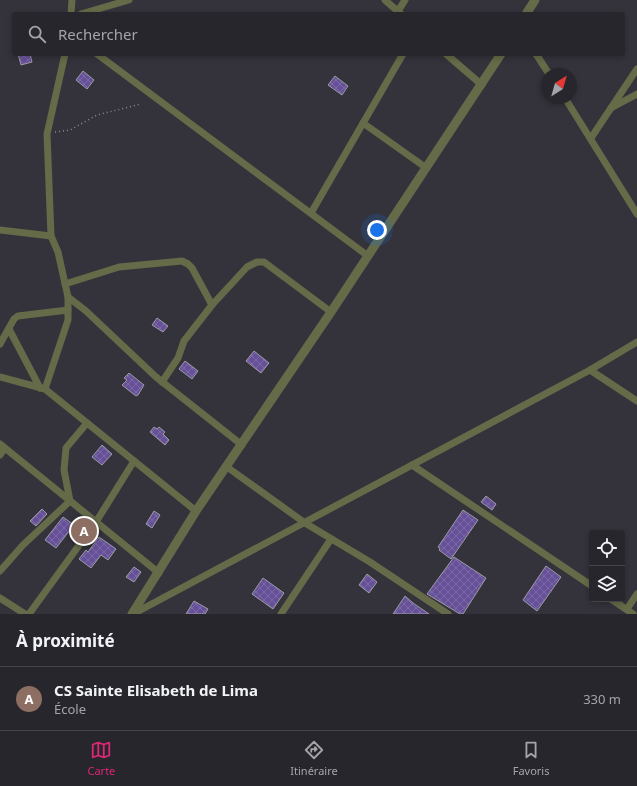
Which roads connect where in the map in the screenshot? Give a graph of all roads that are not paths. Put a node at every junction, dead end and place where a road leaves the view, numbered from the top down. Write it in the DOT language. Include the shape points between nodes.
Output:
graph roads {
  1 [pos="72,0"];
  2 [pos="129,0"];
  3 [pos="385,0"];
  4 [pos="405,0"];
  5 [pos="535,0"];
  6 [pos="71,12"];
  7 [pos="88,12"];
  8 [pos="398,12"];
  9 [pos="399,12"];
  10 [pos="527,12"];
  11 [pos="65,56"];
  12 [pos="100,56"];
  13 [pos="402,56"];
  14 [pos="448,56"];
  15 [pos="500,56"];
  16 [pos="537,56"];
  17 [pos="545,68"];
  18 [pos="637,69"];
  19 [pos="482,85"];
  20 [pos="637,94"];
  21 [pos="569,104"];
  22 [pos="610,108"];
  23 [pos="363,124"];
  24 [pos="590,138"];
  25 [pos="425,167"];
  26 [pos="636,211"];
  27 [pos="311,213"];
  28 [pos="0,230"];
  29 [pos="51,236"];
  30 [pos="368,256"];
  31 [pos="65,284"];
  32 [pos="68,297"];
  33 [pos="212,305"];
  34 [pos="68,310"];
  35 [pos="331,312"];
  36 [pos="9,329"];
  37 [pos="637,342"];
  38 [pos="0,344"];
  39 [pos="590,370"];
  40 [pos="0,377"];
  41 [pos="162,382"];
  42 [pos="43,388"];
  43 [pos="637,401"];
  44 [pos="87,422"];
  45 [pos="242,445"];
  46 [pos="3,446"];
  47 [pos="0,455"];
  48 [pos="134,461"];
  49 [pos="412,466"];
  50 [pos="227,467"];
  51 [pos="70,501"];
  52 [pos="196,511"];
  53 [pos="96,522"];
  54 [pos="305,523"];
  55 [pos="332,539"];
  56 [pos="0,571"];
  57 [pos="159,573"];
  58 [pos="589,584"];
  59 [pos="637,594"];
  60 [pos="0,598"];
  61 [pos="616,602"];
  62 [pos="627,609"];
  63 [pos="25,614"];
  64 [pos="29,614"];
  65 [pos="132,614"];
  66 [pos="281,614"];
  67 [pos="448,614"];
  68 [pos="633,614"];
  1 -- 6 [label="street"];
  2 -- 7 [label="street"];
  3 -- 8 [label="street"];
  4 -- 9 [label="street"];
  5 -- 10 [label="street"];
  11 -- 29 [label="street" via="47,134"];
  12 -- 27 [label="street"];
  13 -- 23 [label="street"];
  14 -- 19 [label="street"];
  15 -- 19 [label="street"];
  16 -- 17 [label="street"];
  18 -- 22 [label="street"];
  19 -- 25 [label="street"];
  20 -- 22 [label="street"];
  21 -- 24 [label="street"];
  22 -- 24 [label="street"];
  23 -- 25 [label="street"];
  23 -- 27 [label="street"];
  24 -- 26 [label="street"];
  25 -- 30 [label="street"];
  27 -- 30 [label="street"];
  28 -- 29 [label="street"];
  29 -- 31 [label="street" via="58,252"];
  30 -- 35 [label="street"];
  31 -- 32 [label="street"];
  31 -- 33 [label="street" via="119,267 182,261 192,268"];
  32 -- 34 [label="street"];
  32 -- 41 [label="street"];
  33 -- 35 [label="street" via="247,267 264,262"];
  33 -- 41 [label="street" via="184,341 178,358"];
  34 -- 36 [label="street" via="18,316"];
  34 -- 42 [label="street" via="68,320"];
  35 -- 45 [label="street"];
  36 -- 38 [label="street"];
  36 -- 42 [label="street"];
  37 -- 39 [label="street"];
  39 -- 43 [label="street"];
  39 -- 49 [label="street"];
  40 -- 42 [label="street"];
  41 -- 45 [label="street"];
  42 -- 44 [label="street"];
  44 -- 48 [label="street"];
  44 -- 51 [label="street" via="66,448 64,470"];
  45 -- 50 [label="street"];
  46 -- 47 [label="street"];
  46 -- 51 [label="street"];
  48 -- 52 [label="street"];
  48 -- 53 [label="street"];
  49 -- 54 [label="street"];
  49 -- 58 [label="street"];
  50 -- 52 [label="street"];
  50 -- 54 [label="street"];
  51 -- 53 [label="street"];
  51 -- 56 [label="street" via="23,545"];
  52 -- 57 [label="street"];
  53 -- 57 [label="street"];
  53 -- 64 [label="street"];
  54 -- 55 [label="street"];
  54 -- 65 [label="street"];
  55 -- 66 [label="street"];
  55 -- 67 [label="street"];
  57 -- 65 [label="street"];
  59 -- 62 [label="street"];
  60 -- 63 [label="street"];
  61 -- 62 [label="street"];
  62 -- 68 [label="street"];
}
